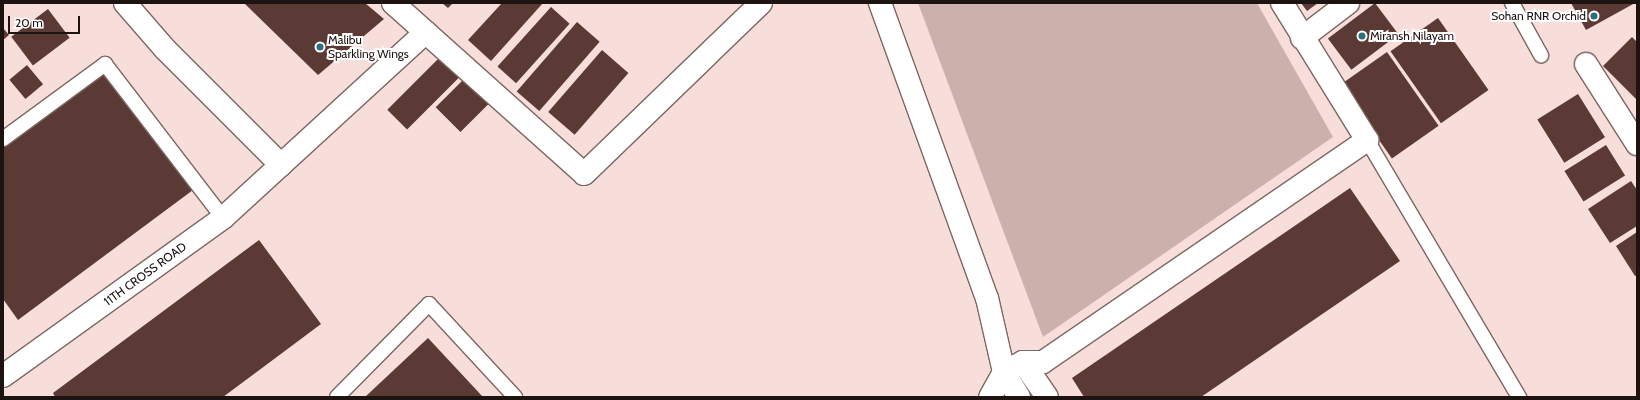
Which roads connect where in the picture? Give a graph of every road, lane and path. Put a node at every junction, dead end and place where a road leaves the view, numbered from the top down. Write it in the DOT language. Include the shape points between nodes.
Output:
graph roads {
  1 [pos="125,3"];
  2 [pos="393,3"];
  3 [pos="761,3"];
  4 [pos="880,3"];
  5 [pos="1282,3"];
  6 [pos="1348,3"];
  7 [pos="1512,3"];
  8 [pos="426,32"];
  9 [pos="1302,38"];
  10 [pos="1541,55"];
  11 [pos="1586,64"];
  12 [pos="3,139"];
  13 [pos="1367,140"];
  14 [pos="1637,144"];
  15 [pos="281,165"];
  16 [pos="223,218"];
  17 [pos="1023,362"];
  18 [pos="1004,372"];
  19 [pos="3,376"];
  20 [pos="337,397"];
  21 [pos="515,397"];
  22 [pos="990,397"];
  23 [pos="1019,397"];
  24 [pos="1047,397"];
  25 [pos="1519,397"];
  1 -- 15 [label="street" via="165,49"];
  2 -- 8 [label="street"];
  3 -- 8 [label="street" via="584,174"];
  4 -- 18 [label="street" via="988,298"];
  5 -- 9 [label="street"];
  6 -- 9 [label="street"];
  7 -- 10 [label="lane"];
  8 -- 15 [label="street, 11TH CROSS ROAD"];
  9 -- 13 [label="street"];
  11 -- 14 [label="street"];
  12 -- 16 [label="lane" via="105,64"];
  13 -- 17 [label="street" via="1043,362"];
  13 -- 25 [label="lane"];
  15 -- 16 [label="street, 11TH CROSS ROAD"];
  16 -- 19 [label="street, 11TH CROSS ROAD"];
  17 -- 18 [label="street"];
  17 -- 24 [label="street"];
  18 -- 22 [label="street"];
  18 -- 23 [label="street"];
  20 -- 21 [label="lane" via="429,304"];
}
